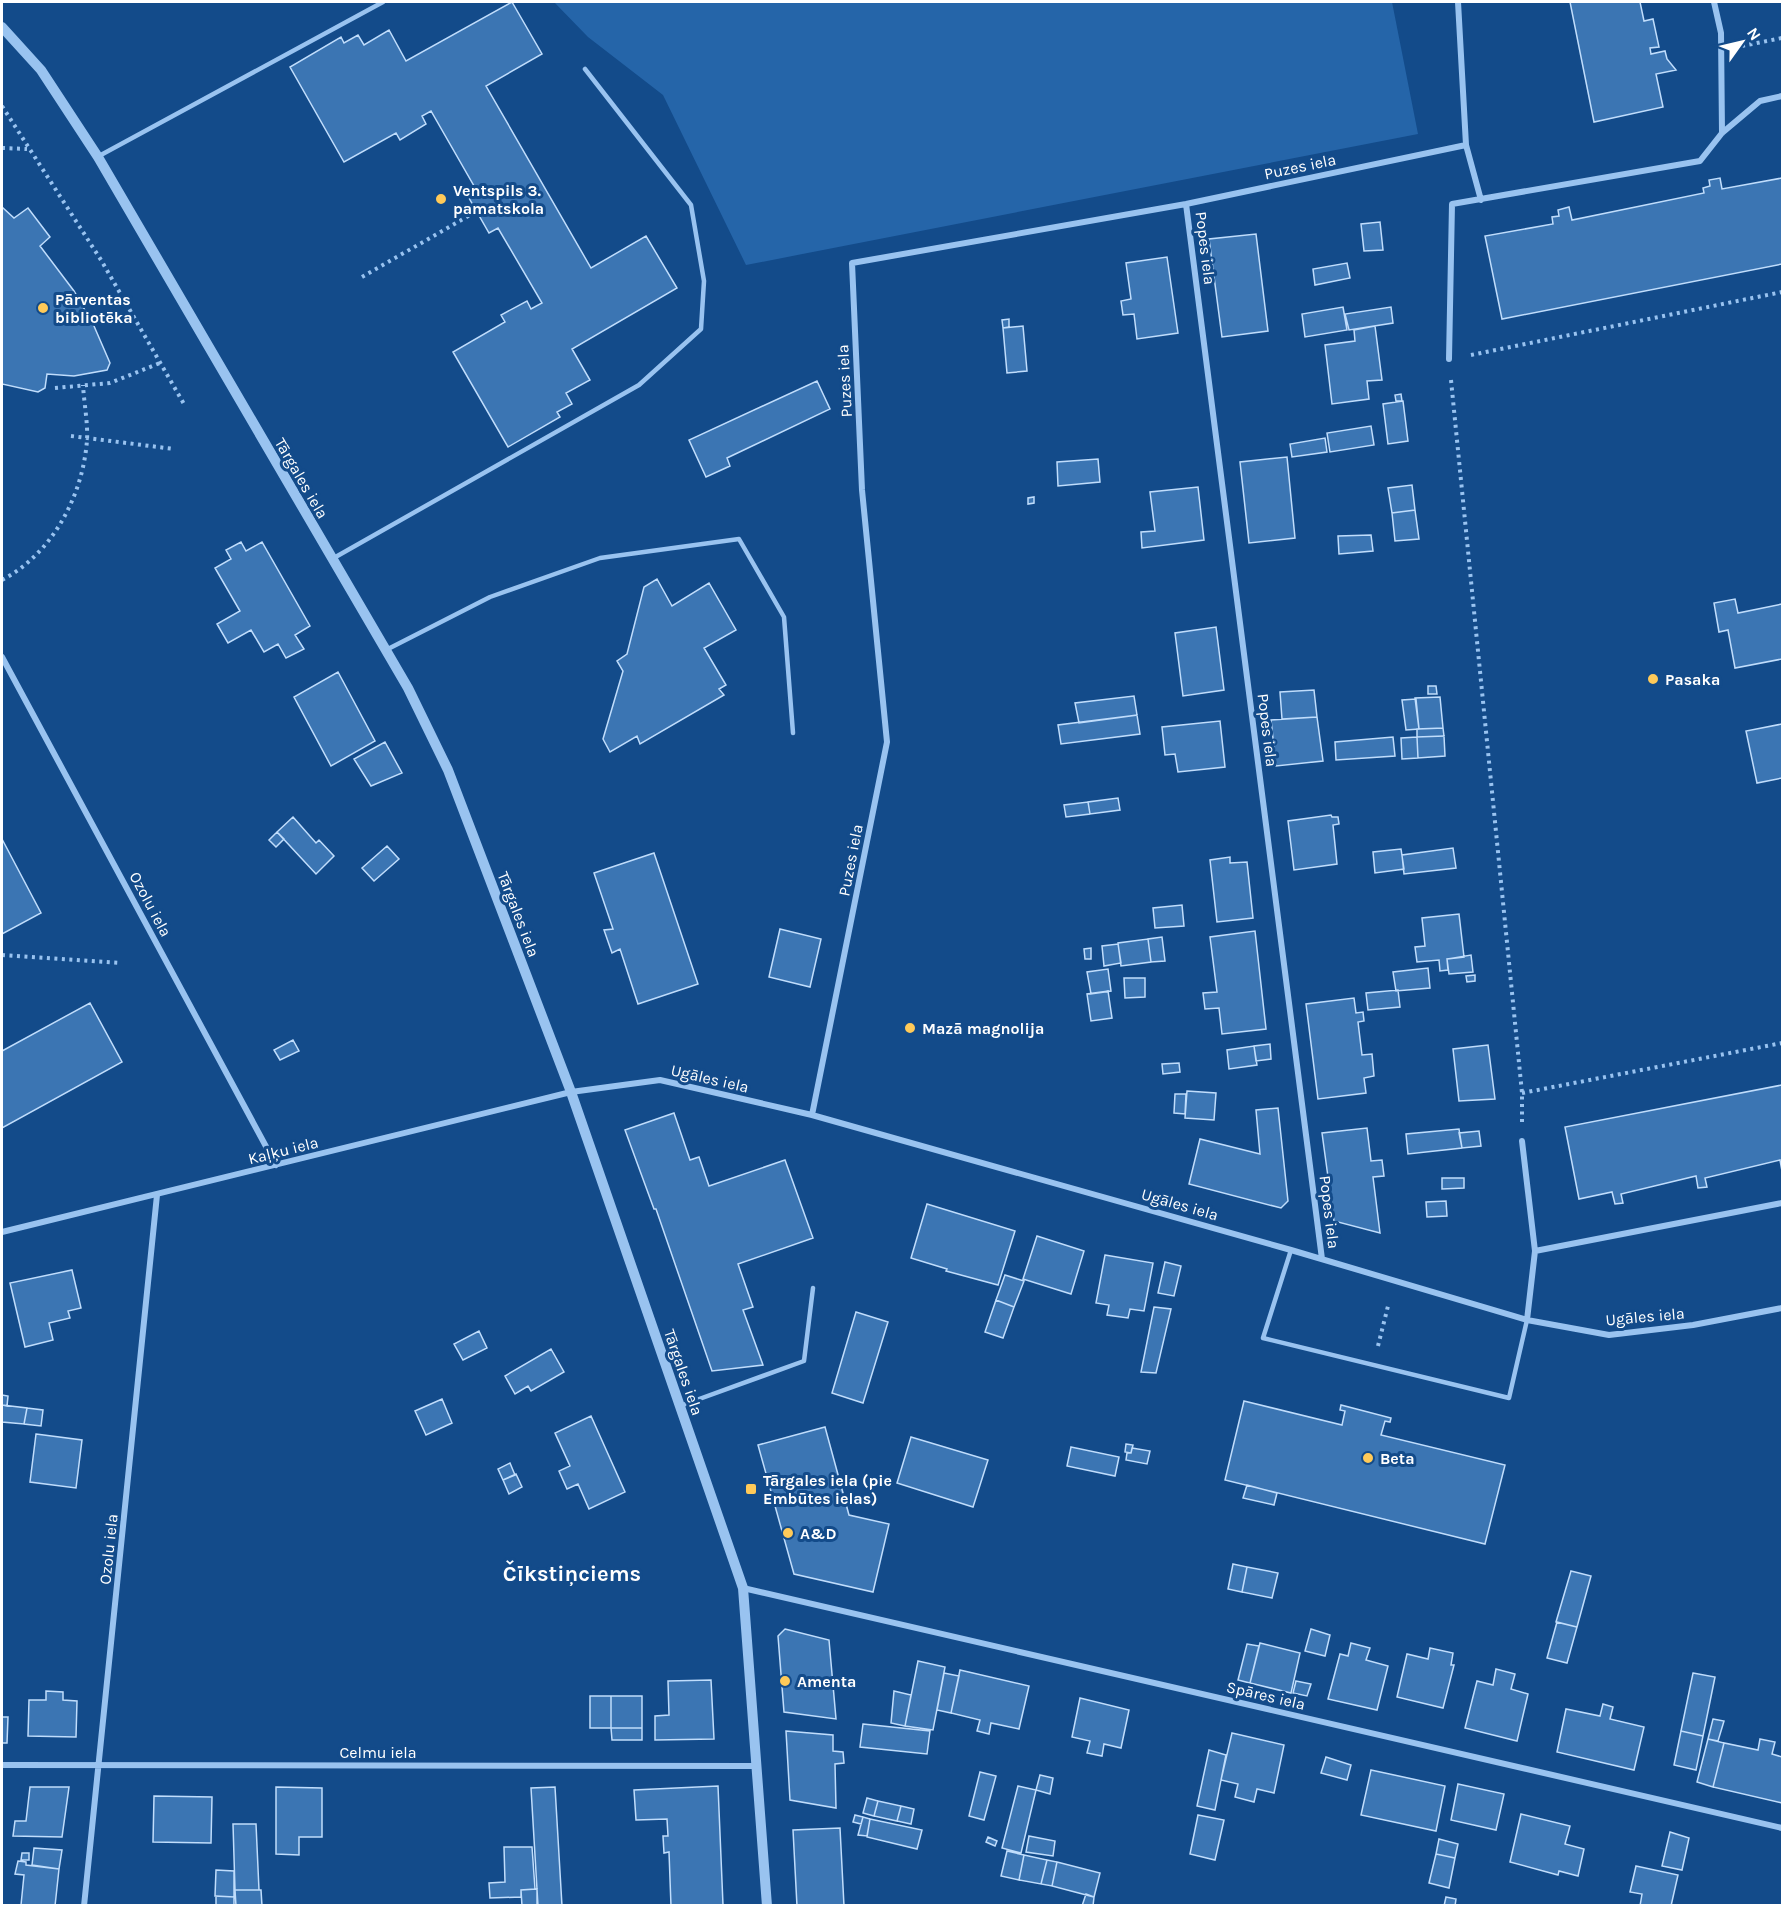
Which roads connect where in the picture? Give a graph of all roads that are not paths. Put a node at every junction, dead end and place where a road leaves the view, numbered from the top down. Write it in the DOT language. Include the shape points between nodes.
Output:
graph roads {
  1 [pos="383,2"];
  2 [pos="1458,2"];
  3 [pos="1714,2"];
  4 [pos="2,27"];
  5 [pos="585,69"];
  6 [pos="1782,96"];
  7 [pos="1722,133"];
  8 [pos="1466,145"];
  9 [pos="98,157"];
  10 [pos="1480,200"];
  11 [pos="1186,204"];
  12 [pos="1449,359"];
  13 [pos="332,559"];
  14 [pos="386,651"];
  15 [pos="2,657"];
  16 [pos="793,733"];
  17 [pos="571,1092"];
  18 [pos="813,1115"];
  19 [pos="1522,1141"];
  20 [pos="276,1165"];
  21 [pos="157,1195"];
  22 [pos="1782,1203"];
  23 [pos="2,1232"];
  24 [pos="1291,1250"];
  25 [pos="1535,1251"];
  26 [pos="1322,1259"];
  27 [pos="813,1288"];
  28 [pos="1782,1308"];
  29 [pos="1527,1320"];
  30 [pos="680,1406"];
  31 [pos="743,1587"];
  32 [pos="2,1765"];
  33 [pos="99,1766"];
  34 [pos="755,1766"];
  35 [pos="1782,1828"];
  36 [pos="84,1905"];
  37 [pos="767,1905"];
  1 -- 9 [label="lane"];
  2 -- 8 [label="street"];
  3 -- 7 [label="street" via="1721,33"];
  4 -- 9 [label="street, Tārgales iela" via="40,70"];
  5 -- 13 [label="lane" via="691,205 705,280 701,329 639,385"];
  6 -- 7 [label="street" via="1760,101"];
  7 -- 10 [label="street" via="1700,162"];
  8 -- 10 [label="street"];
  8 -- 11 [label="street, Puzes iela"];
  9 -- 13 [label="street, Tārgales iela"];
  10 -- 12 [label="street" via="1452,204"];
  11 -- 18 [label="street, Puzes iela" via="852,263 862,490 887,742"];
  11 -- 26 [label="street, Popes iela"];
  13 -- 14 [label="street, Tārgales iela"];
  14 -- 16 [label="lane" via="490,597 600,558 739,539 784,617"];
  14 -- 17 [label="street, Tārgales iela" via="448,770"];
  15 -- 20 [label="street, Ozolu iela"];
  17 -- 18 [label="street, Ugāles iela" via="660,1080"];
  17 -- 20 [label="street, Kaļķu iela"];
  17 -- 30 [label="street, Tārgales iela"];
  18 -- 24 [label="street, Ugāles iela"];
  19 -- 25 [label="street"];
  20 -- 21 [label="street, Kaļķu iela"];
  21 -- 23 [label="street, Kaļķu iela"];
  21 -- 33 [label="street, Ozolu iela"];
  22 -- 25 [label="street"];
  24 -- 26 [label="street, Ugāles iela"];
  24 -- 29 [label="lane" via="1263,1338 1509,1398"];
  25 -- 29 [label="street"];
  26 -- 29 [label="street, Ugāles iela"];
  27 -- 30 [label="lane" via="804,1361"];
  28 -- 29 [label="street, Ugāles iela" via="1694,1325 1609,1335"];
  30 -- 31 [label="street, Tārgales iela"];
  31 -- 34 [label="street, Tārgales iela"];
  31 -- 35 [label="street, Spāres iela"];
  32 -- 33 [label="street, Celmu iela"];
  33 -- 34 [label="street, Celmu iela"];
  33 -- 36 [label="street, Ozolu iela"];
  34 -- 37 [label="street, Tārgales iela"];
}
